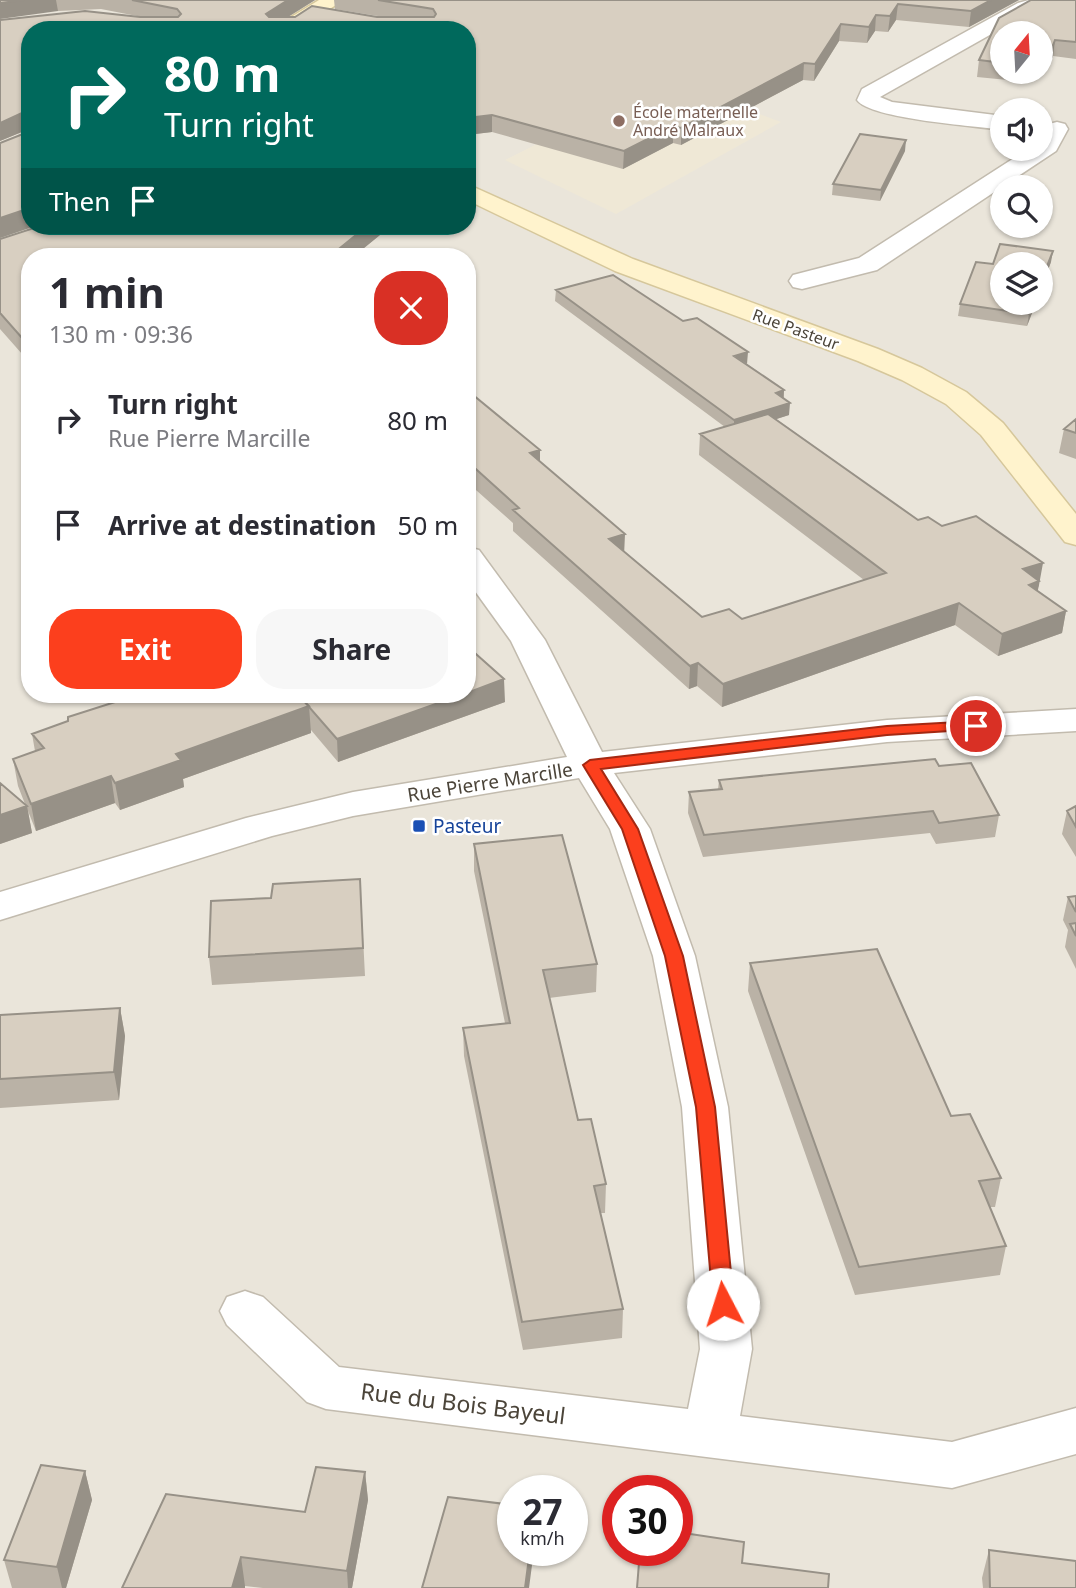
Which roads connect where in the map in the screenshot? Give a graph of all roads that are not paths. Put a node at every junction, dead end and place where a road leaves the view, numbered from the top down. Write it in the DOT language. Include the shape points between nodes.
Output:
graph roads {
  1 [pos="334,0"];
  2 [pos="1053,0"];
  3 [pos="310,15"];
  4 [pos="348,20"];
  5 [pos="298,21"];
  6 [pos="990,121"];
  7 [pos="1058,129"];
  8 [pos="476,195"];
  9 [pos="802,281"];
  10 [pos="1075,531"];
  11 [pos="476,569"];
  12 [pos="1076,720"];
  13 [pos="590,765"];
  14 [pos="0,906"];
  15 [pos="245,1311"];
  16 [pos="1076,1432"];
  17 [pos="710,1436"];
  1 -- 3 [label="street"];
  2 -- 6 [label="street" via="1025,7 870,94 868,100 898,110"];
  3 -- 4 [label="street"];
  3 -- 5 [label="street"];
  7 -- 9 [label="street" via="1048,146 868,264"];
  8 -- 10 [label="street, Rue Pasteur" via="624,265 868,355 956,398 992,429"];
  11 -- 13 [label="street" via="528,640"];
  12 -- 13 [label="street, Rue Pierre Marcille" via="887,731"];
  13 -- 14 [label="street, Rue Pierre Marcille" via="354,804 260,827"];
  13 -- 17 [label="street" via="630,829 674,956 705,1107 726,1349"];
  15 -- 17 [label="street, Rue du Bois Bayeul" via="326,1387"];
  16 -- 17 [label="street, Rue du Bois Bayeul" via="952,1465"];
}
